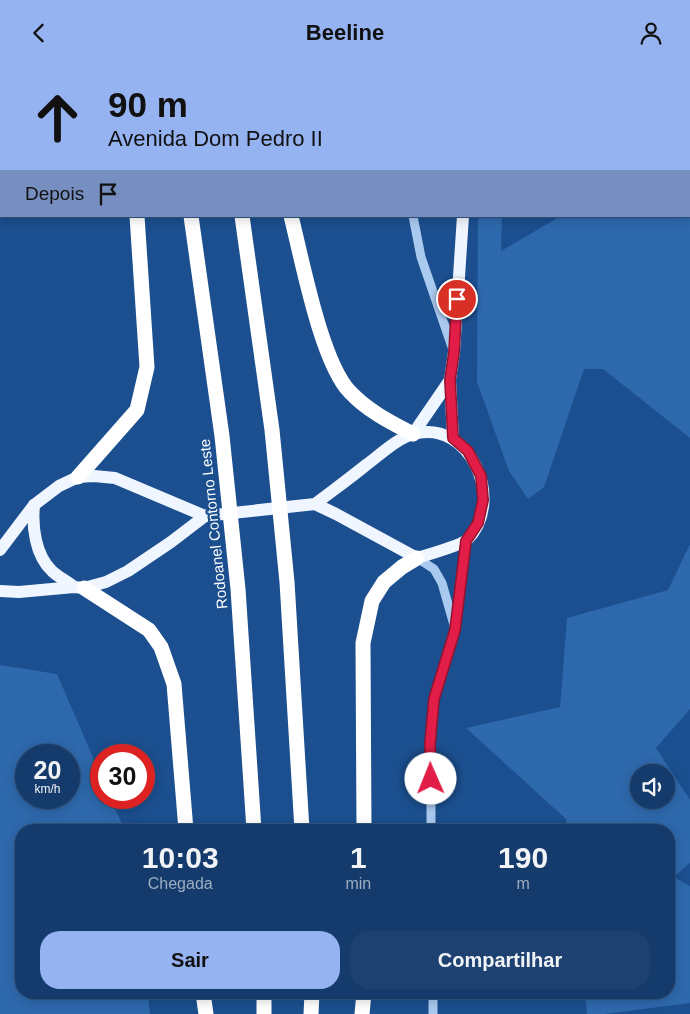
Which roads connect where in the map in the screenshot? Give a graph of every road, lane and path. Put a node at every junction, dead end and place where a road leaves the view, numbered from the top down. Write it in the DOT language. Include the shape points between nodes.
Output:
graph roads {
  1 [pos="137,217"];
  2 [pos="191,217"];
  3 [pos="242,217"];
  4 [pos="291,217"];
  5 [pos="412,217"];
  6 [pos="463,217"];
  7 [pos="454,352"];
  8 [pos="450,380"];
  9 [pos="413,434"];
  10 [pos="453,438"];
  11 [pos="78,477"];
  12 [pos="315,504"];
  13 [pos="34,505"];
  14 [pos="205,515"];
  15 [pos="466,541"];
  16 [pos="0,550"];
  17 [pos="417,558"];
  18 [pos="79,588"];
  19 [pos="0,591"];
  20 [pos="455,630"];
  21 [pos="186,824"];
  22 [pos="254,824"];
  23 [pos="302,824"];
  24 [pos="364,824"];
  25 [pos="431,824"];
  26 [pos="204,999"];
  27 [pos="264,999"];
  28 [pos="312,999"];
  29 [pos="363,999"];
  30 [pos="433,999"];
  31 [pos="206,1014"];
  32 [pos="264,1014"];
  33 [pos="311,1014"];
  34 [pos="362,1014"];
  35 [pos="433,1014"];
  1 -- 11 [label="highway" via="147,367 137,410"];
  2 -- 22 [label="highway, Rodoanel Contorno Leste" via="222,436 238,589"];
  3 -- 23 [label="highway" via="272,430 287,582"];
  4 -- 9 [label="highway" via="331,360 349,391 374,414"];
  5 -- 7 [label="street" via="421,257"];
  6 -- 7 [label="main road"];
  7 -- 8 [label="main road"];
  8 -- 9 [label="main road"];
  8 -- 10 [label="main road"];
  9 -- 10 [label="main road" via="434,432"];
  9 -- 12 [label="main road" via="385,450"];
  10 -- 15 [label="main road" via="468,451 481,476 483,500 478,523"];
  11 -- 13 [label="main road" via="59,486"];
  11 -- 14 [label="main road" via="115,478"];
  12 -- 14 [label="main road"];
  12 -- 17 [label="main road"];
  13 -- 16 [label="main road"];
  13 -- 18 [label="main road" via="32,521 40,552 50,569"];
  14 -- 18 [label="main road" via="171,543 128,571 106,582"];
  15 -- 17 [label="main road"];
  15 -- 20 [label="street"];
  17 -- 20 [label="street" via="434,569 442,583"];
  17 -- 24 [label="highway" via="384,581 372,601 363,643"];
  18 -- 19 [label="main road"];
  18 -- 21 [label="highway" via="149,630 161,647 174,684"];
  20 -- 25 [label="street" via="434,699 430,744"];
  26 -- 31 [label="highway"];
  27 -- 32 [label="highway"];
  28 -- 33 [label="highway"];
  29 -- 34 [label="highway"];
  30 -- 35 [label="street"];
}
